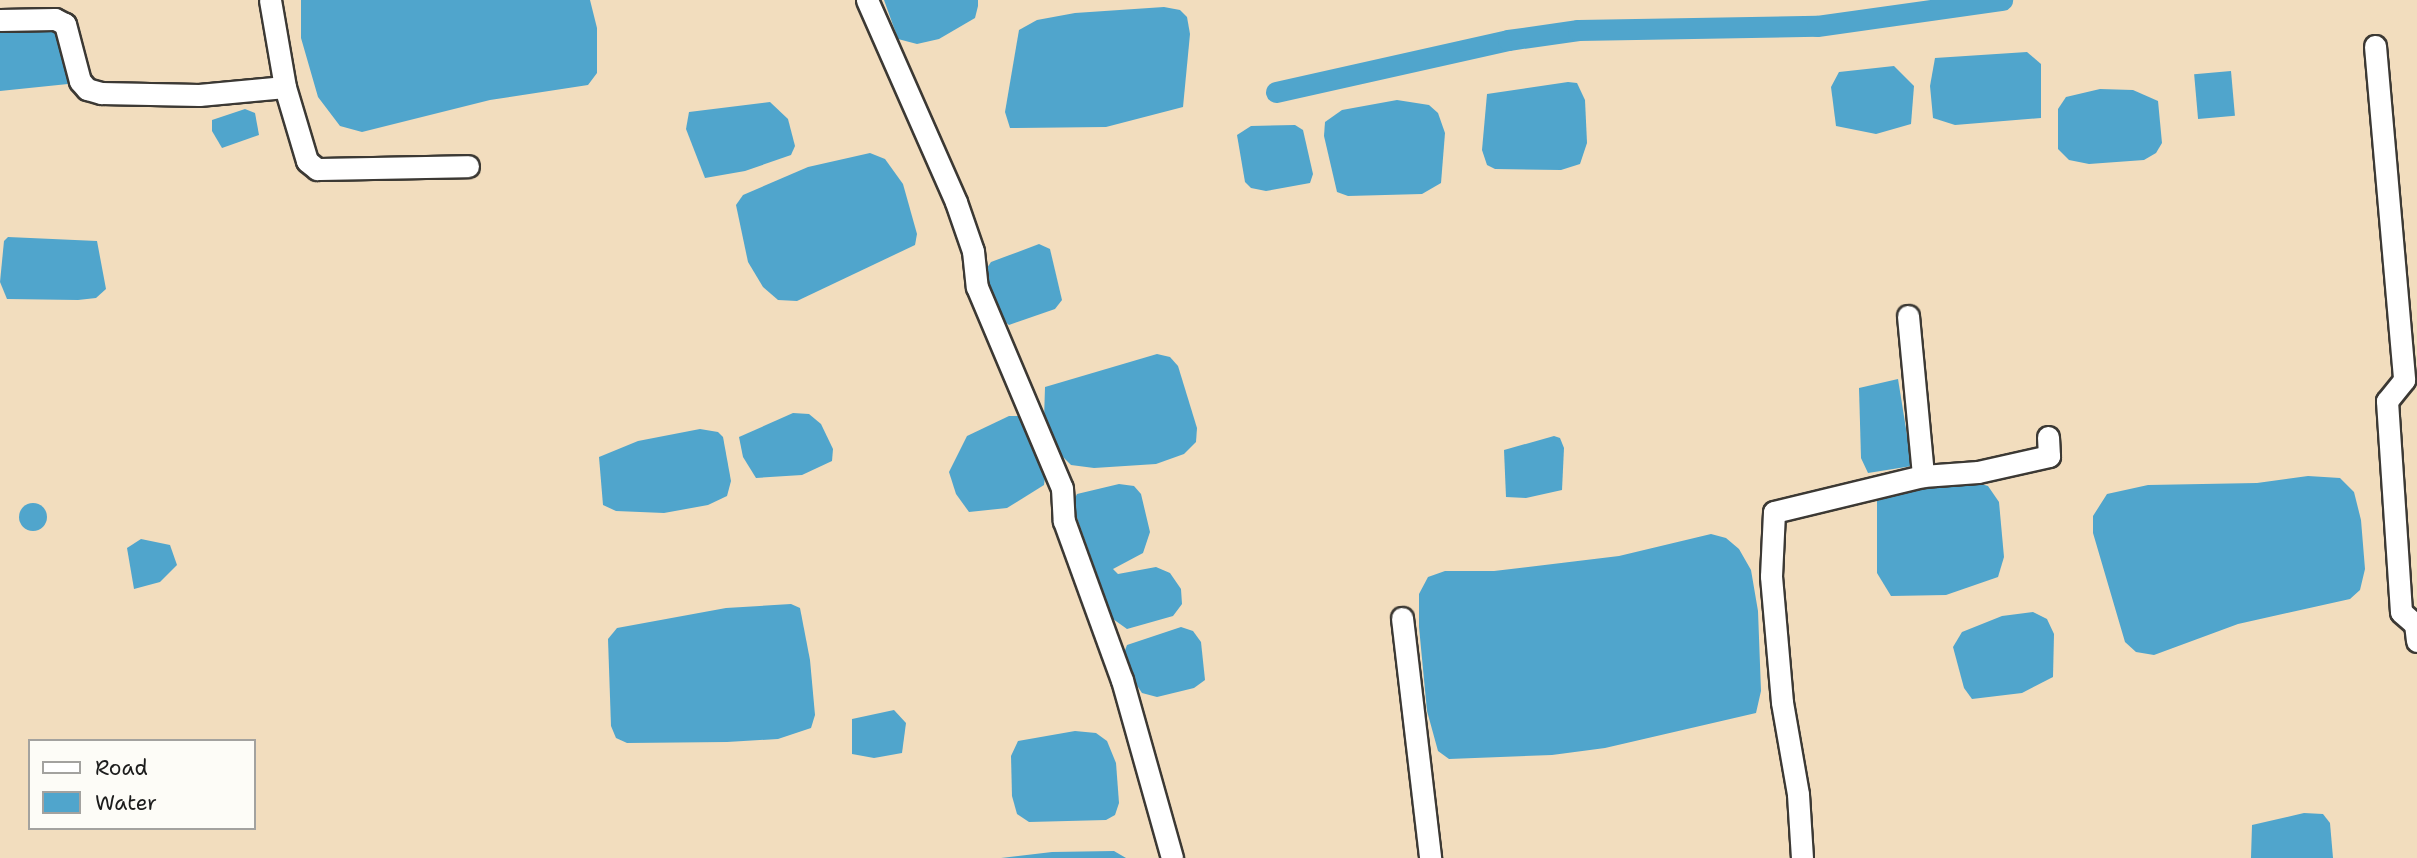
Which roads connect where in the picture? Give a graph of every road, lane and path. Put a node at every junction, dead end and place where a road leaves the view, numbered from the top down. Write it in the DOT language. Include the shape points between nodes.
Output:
graph roads {
  1 [pos="270,0"];
  2 [pos="867,0"];
  3 [pos="0,20"];
  4 [pos="2375,46"];
  5 [pos="285,88"];
  6 [pos="468,166"];
  7 [pos="1908,316"];
  8 [pos="2410,379"];
  9 [pos="2048,437"];
  10 [pos="1923,476"];
  11 [pos="1402,618"];
  12 [pos="2417,641"];
  13 [pos="1172,858"];
  14 [pos="1430,858"];
  15 [pos="1802,858"];
  1 -- 5 [label="street"];
  2 -- 13 [label="street" via="956,202 973,251 977,287 1062,488 1064,521 1122,680"];
  3 -- 5 [label="street" via="55,19 65,24 80,81 87,89 102,93 199,95"];
  4 -- 8 [label="street"];
  5 -- 6 [label="street" via="301,152 317,169"];
  7 -- 10 [label="street"];
  8 -- 12 [label="street" via="2387,401 2401,612 2415,624"];
  9 -- 10 [label="street" via="2049,456 1978,472"];
  10 -- 15 [label="street" via="1861,494 1781,508 1770,520 1782,702 1798,794"];
  11 -- 14 [label="street"];
}
